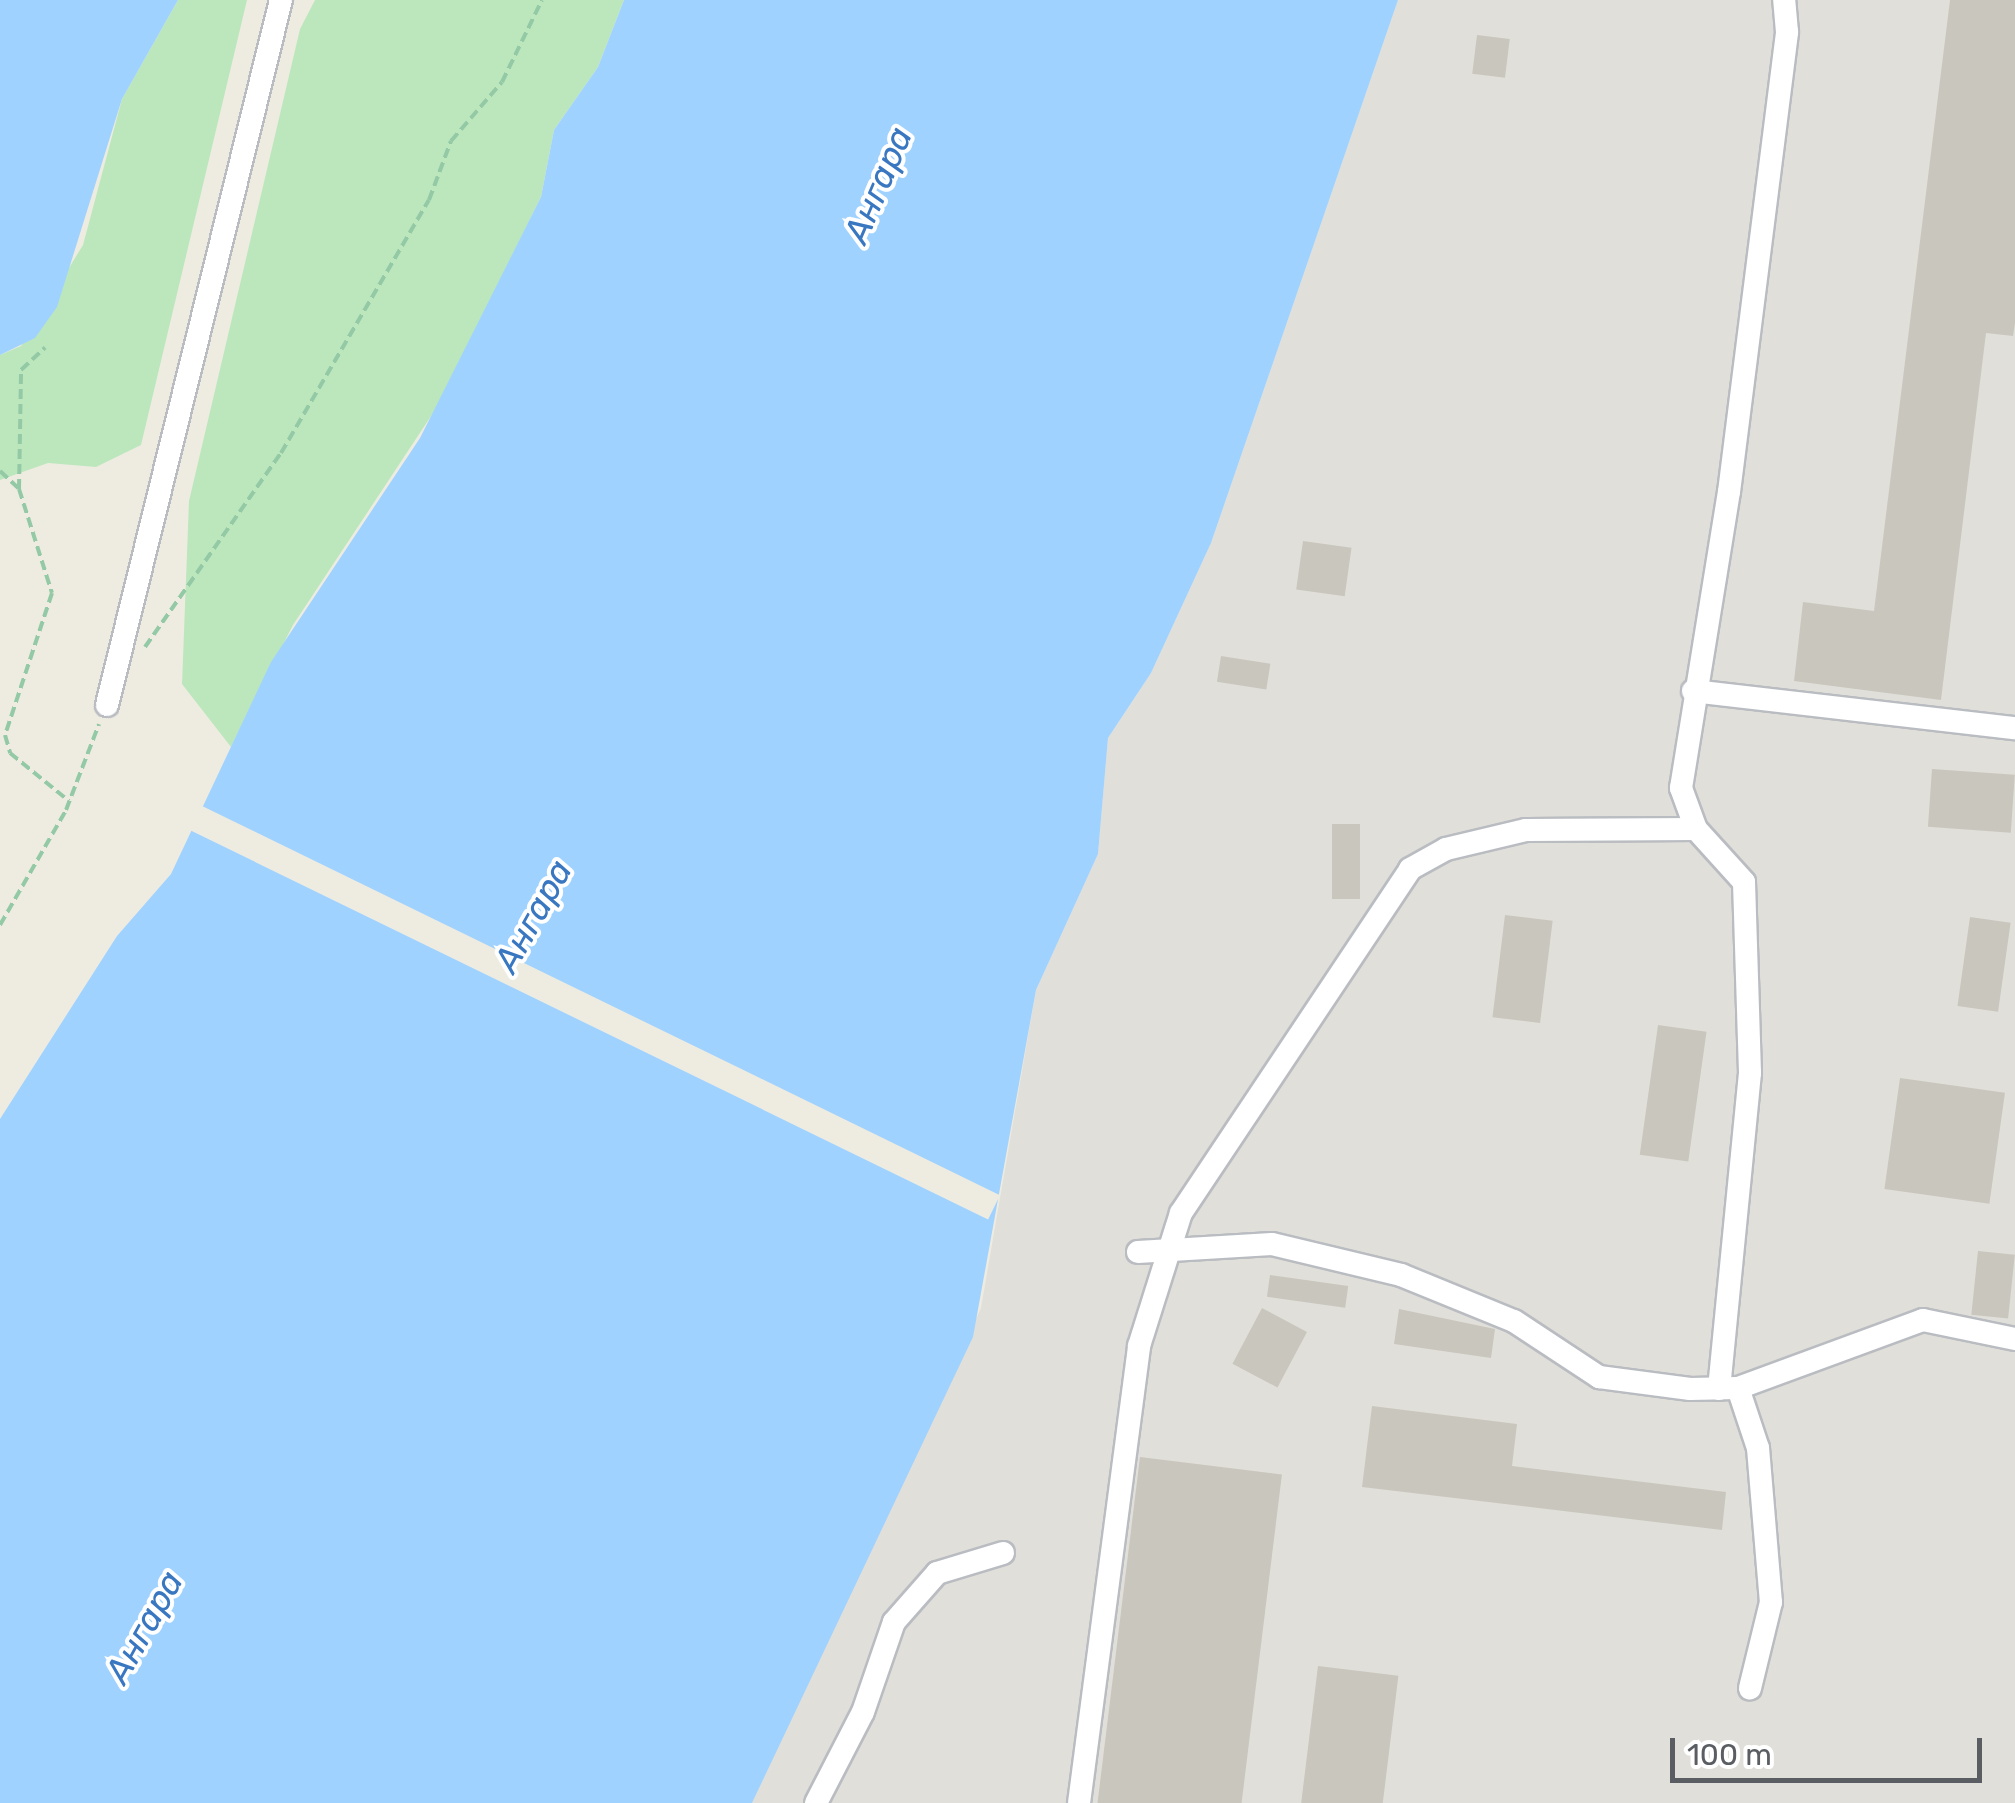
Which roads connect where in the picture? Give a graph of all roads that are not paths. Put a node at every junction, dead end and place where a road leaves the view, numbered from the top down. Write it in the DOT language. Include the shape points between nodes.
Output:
graph roads {
  1 [pos="281,0"];
  2 [pos="1784,0"];
  3 [pos="1693,692"];
  4 [pos="107,705"];
  5 [pos="2015,728"];
  6 [pos="1696,829"];
  7 [pos="1164,1250"];
  8 [pos="1138,1252"];
  9 [pos="2015,1339"];
  10 [pos="1728,1388"];
  11 [pos="1003,1553"];
  12 [pos="1750,1688"];
  13 [pos="816,1803"];
  14 [pos="1078,1803"];
  1 -- 4 [label="lane"];
  2 -- 3 [label="lane" via="1787,32 1729,492"];
  3 -- 5 [label="lane"];
  3 -- 6 [label="lane" via="1681,788"];
  6 -- 7 [label="lane" via="1526,830 1446,849 1410,868"];
  6 -- 10 [label="lane" via="1744,882 1750,1073"];
  7 -- 8 [label="lane"];
  7 -- 10 [label="lane" via="1272,1244 1401,1274 1514,1321 1599,1377"];
  7 -- 14 [label="lane" via="1138,1346"];
  9 -- 10 [label="lane" via="1923,1320"];
  10 -- 12 [label="lane" via="1758,1448 1769,1564 1762,1664"];
  11 -- 13 [label="lane" via="937,1573 894,1622 863,1712"];
}
